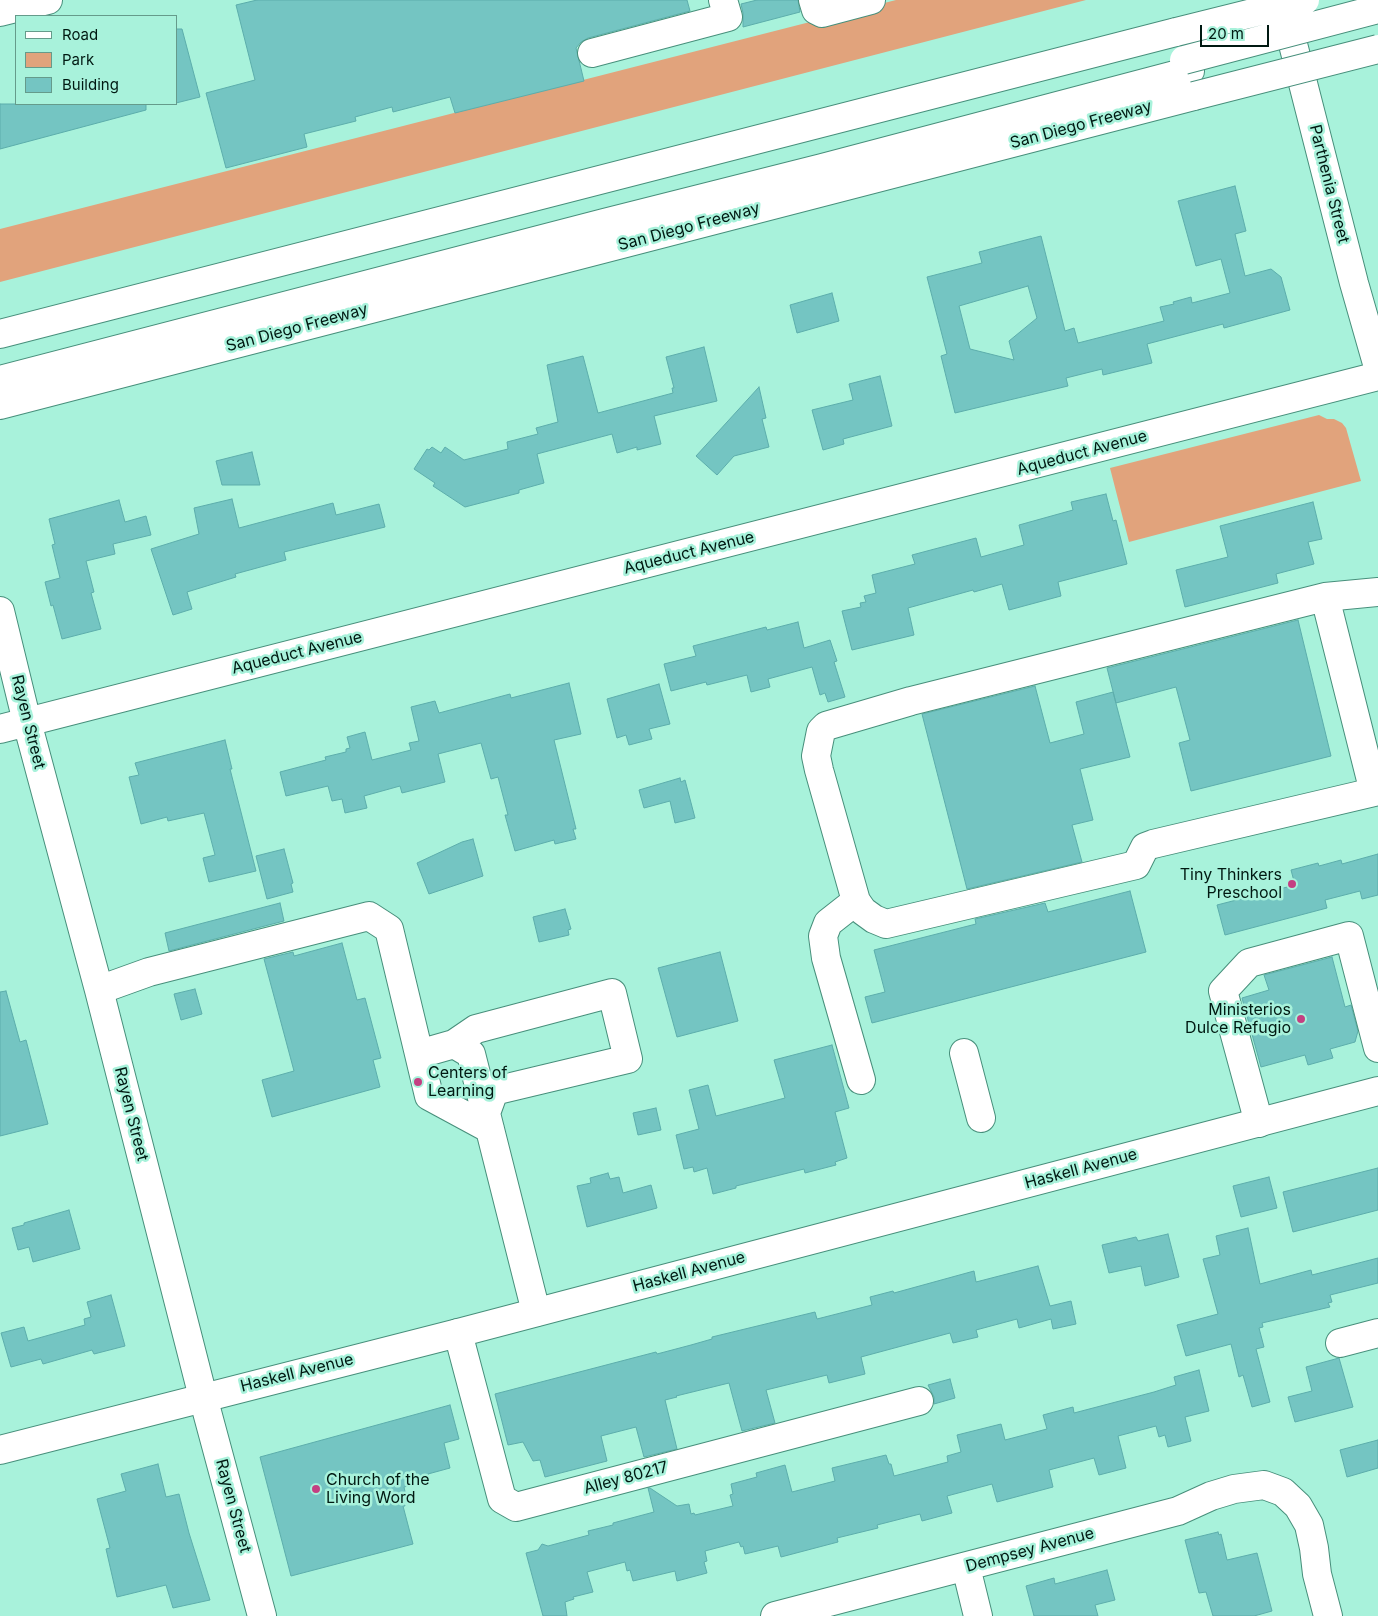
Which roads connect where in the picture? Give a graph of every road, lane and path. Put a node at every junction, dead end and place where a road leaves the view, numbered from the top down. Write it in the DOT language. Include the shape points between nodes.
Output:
graph roads {
  1 [pos="48,0"];
  2 [pos="723,0"];
  3 [pos="814,0"];
  4 [pos="871,0"];
  5 [pos="1282,0"];
  6 [pos="1306,0"];
  7 [pos="1378,9"];
  8 [pos="0,12"];
  9 [pos="1378,23"];
  10 [pos="1378,49"];
  11 [pos="592,53"];
  12 [pos="1189,76"];
  13 [pos="0,334"];
  14 [pos="0,365"];
  15 [pos="1378,367"];
  16 [pos="1378,376"];
  17 [pos="0,380"];
  18 [pos="0,405"];
  19 [pos="1378,592"];
  20 [pos="1325,597"];
  21 [pos="0,611"];
  22 [pos="27,722"];
  23 [pos="0,729"];
  24 [pos="1376,791"];
  25 [pos="856,902"];
  26 [pos="99,990"];
  27 [pos="454,1044"];
  28 [pos="1378,1048"];
  29 [pos="964,1053"];
  30 [pos="419,1054"];
  31 [pos="861,1080"];
  32 [pos="1378,1091"];
  33 [pos="981,1118"];
  34 [pos="488,1121"];
  35 [pos="1259,1123"];
  36 [pos="536,1312"];
  37 [pos="458,1332"];
  38 [pos="1378,1333"];
  39 [pos="1340,1343"];
  40 [pos="203,1397"];
  41 [pos="919,1401"];
  42 [pos="0,1450"];
  43 [pos="966,1567"];
  44 [pos="262,1616"];
  45 [pos="776,1616"];
  46 [pos="978,1616"];
  47 [pos="1328,1616"];
  1 -- 8 [label="main road"];
  2 -- 11 [label="main road" via="728,17"];
  3 -- 4 [label="main road" via="816,10 822,13"];
  5 -- 15 [label="main road, Parthenia Street"];
  6 -- 13 [label="main road, bridge"];
  7 -- 12 [label="main road, bridge"];
  9 -- 12 [label="main road"];
  10 -- 12 [label="main road, San Diego Freeway, bridge"];
  12 -- 14 [label="main road" via="482,243"];
  12 -- 17 [label="main road"];
  12 -- 18 [label="main road, San Diego Freeway"];
  16 -- 22 [label="main road, Aqueduct Avenue"];
  19 -- 20 [label="main road"];
  20 -- 24 [label="main road"];
  20 -- 25 [label="main road" via="911,701 826,726 821,731 816,756"];
  21 -- 22 [label="main road, Rayen Street"];
  22 -- 23 [label="main road, Aqueduct Avenue"];
  22 -- 26 [label="main road, Rayen Street"];
  24 -- 25 [label="main road" via="1153,844 1146,847 1136,865 899,922 886,924 874,919"];
  25 -- 31 [label="main road" via="828,923 824,936 826,958"];
  26 -- 30 [label="main road" via="149,972 368,916 390,929"];
  26 -- 40 [label="main road, Rayen Street"];
  27 -- 30 [label="main road"];
  27 -- 34 [label="main road" via="471,1054"];
  27 -- 34 [label="main road" via="476,1029 612,993 628,1059 494,1091"];
  28 -- 35 [label="main road" via="1349,936 1248,963 1223,991"];
  29 -- 33 [label="main road"];
  30 -- 34 [label="main road" via="430,1096"];
  32 -- 35 [label="main road, Haskell Avenue"];
  34 -- 36 [label="main road"];
  35 -- 36 [label="main road, Haskell Avenue"];
  36 -- 37 [label="main road, Haskell Avenue"];
  37 -- 40 [label="main road, Haskell Avenue"];
  37 -- 41 [label="main road, Alley 80217" via="502,1499 516,1507"];
  38 -- 39 [label="main road"];
  40 -- 42 [label="main road, Haskell Avenue"];
  40 -- 44 [label="main road, Rayen Street"];
  43 -- 45 [label="main road, Dempsey Avenue"];
  43 -- 46 [label="main road"];
  43 -- 47 [label="main road, Dempsey Avenue" via="1178,1511 1234,1489 1264,1485 1283,1492 1298,1506 1309,1525"];
}
